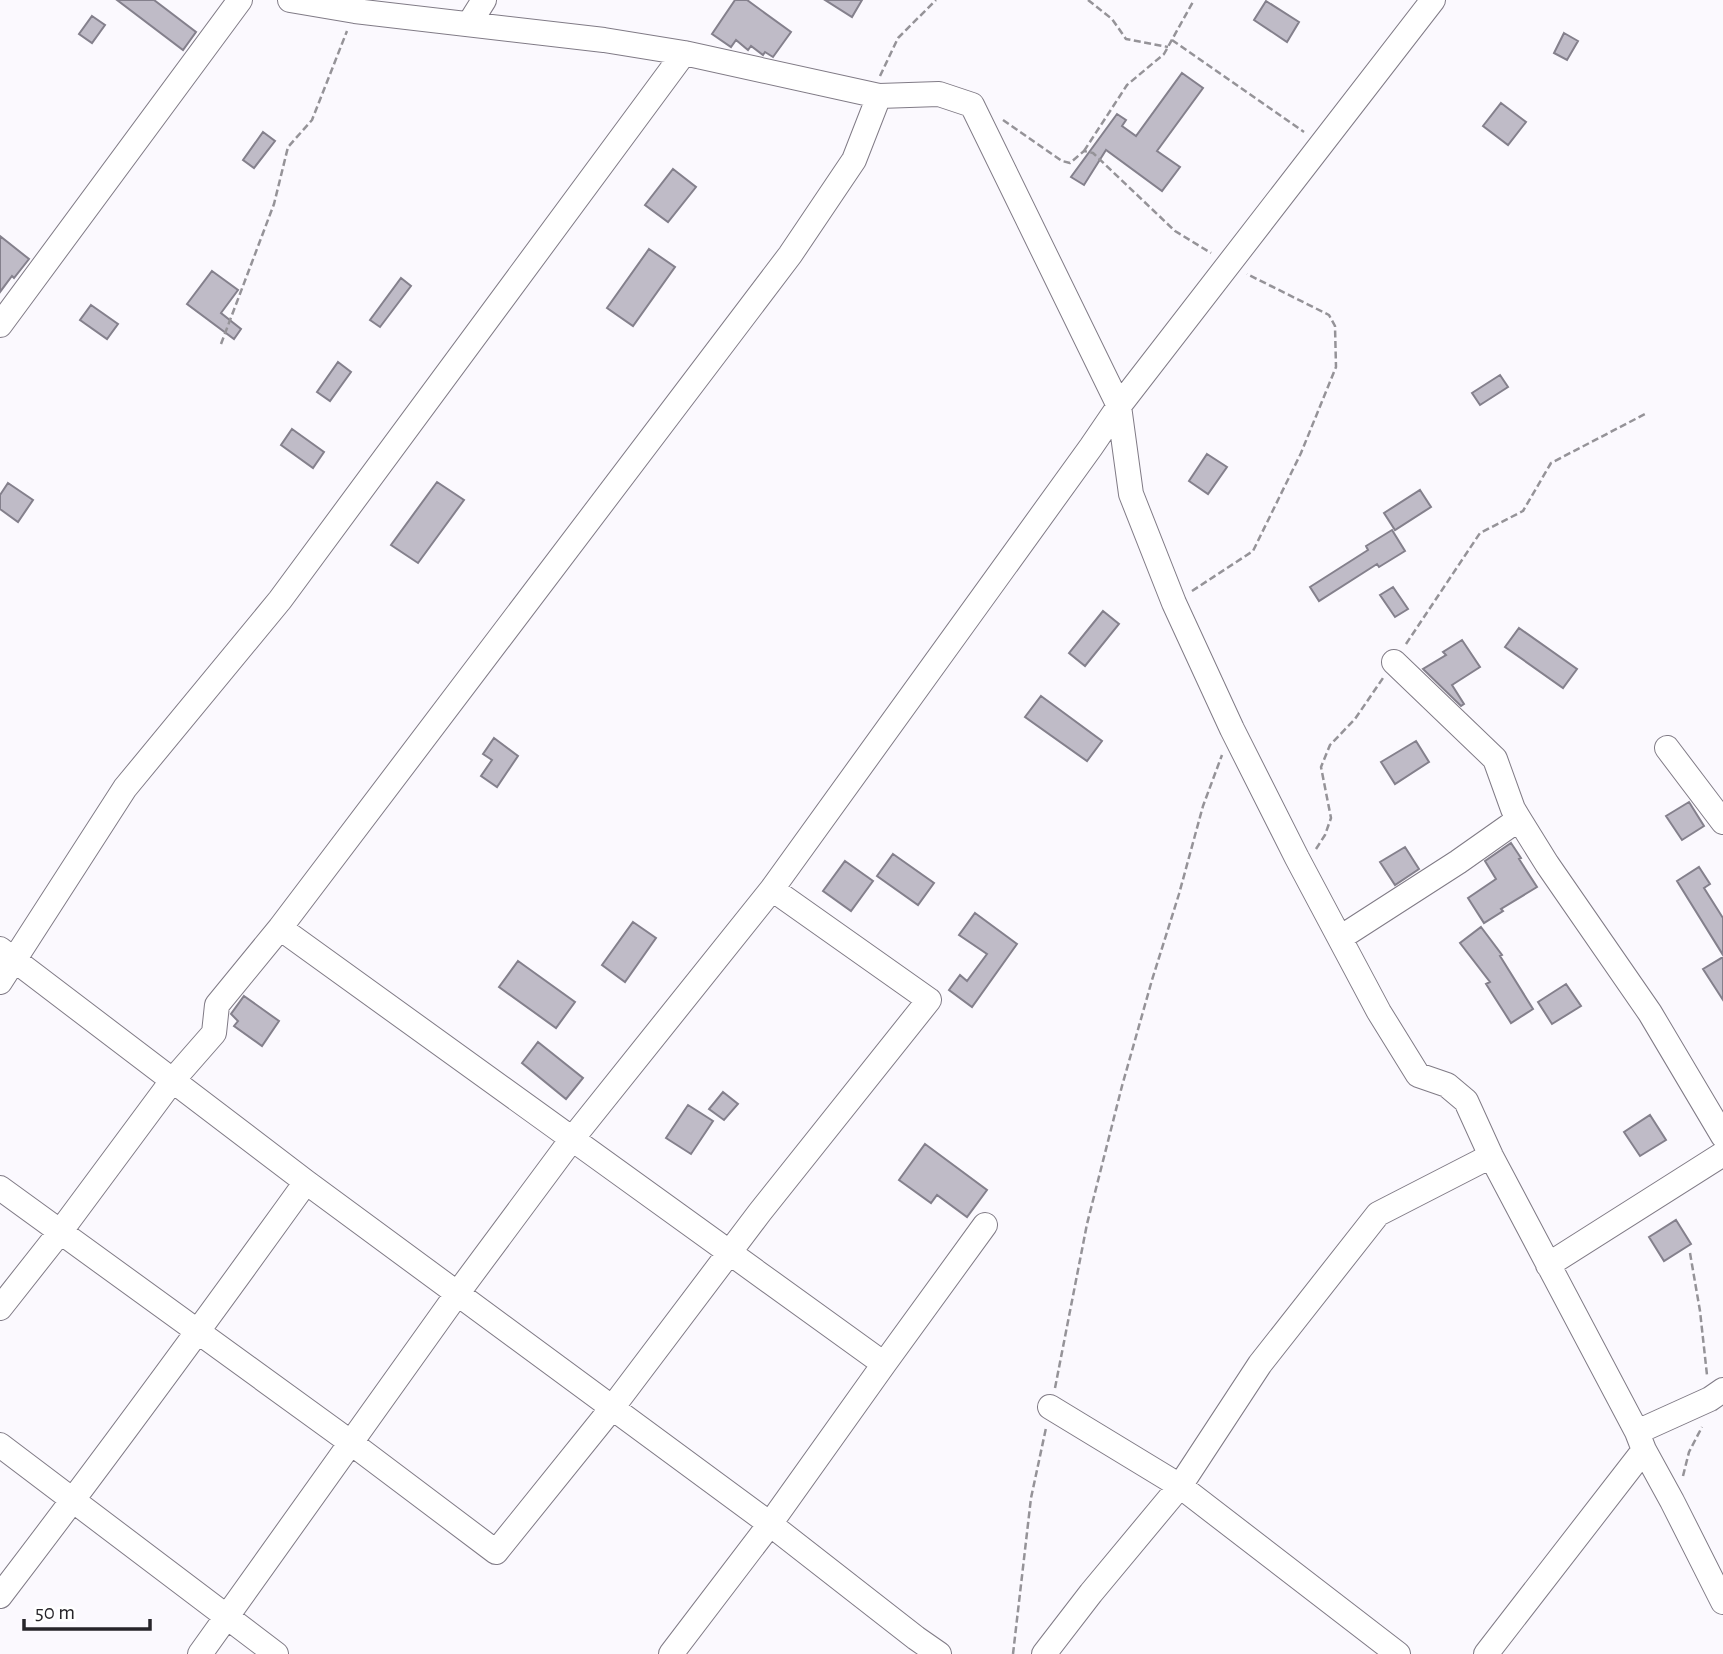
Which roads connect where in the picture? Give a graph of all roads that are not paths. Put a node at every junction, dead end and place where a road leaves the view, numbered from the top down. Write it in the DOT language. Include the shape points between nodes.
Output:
graph roads {
  1 [pos="240,0"];
  2 [pos="290,0"];
  3 [pos="484,0"];
  4 [pos="1433,0"];
  5 [pos="357,5"];
  6 [pos="469,24"];
  7 [pos="684,53"];
  8 [pos="875,95"];
  9 [pos="0,325"];
  10 [pos="1119,406"];
  11 [pos="1394,662"];
  12 [pos="1667,748"];
  13 [pos="1520,819"];
  14 [pos="1723,822"];
  15 [pos="772,889"];
  16 [pos="280,928"];
  17 [pos="1340,938"];
  18 [pos="7,955"];
  19 [pos="0,982"];
  20 [pos="172,1081"];
  21 [pos="1723,1136"];
  22 [pos="572,1139"];
  23 [pos="1723,1154"];
  24 [pos="1491,1156"];
  25 [pos="306,1182"];
  26 [pos="0,1188"];
  27 [pos="985,1225"];
  28 [pos="60,1231"];
  29 [pos="730,1253"];
  30 [pos="1548,1265"];
  31 [pos="457,1294"];
  32 [pos="0,1308"];
  33 [pos="198,1332"];
  34 [pos="884,1364"];
  35 [pos="1717,1395"];
  36 [pos="1050,1407"];
  37 [pos="612,1408"];
  38 [pos="1640,1441"];
  39 [pos="350,1443"];
  40 [pos="0,1445"];
  41 [pos="1180,1486"];
  42 [pos="73,1501"];
  43 [pos="770,1524"];
  44 [pos="0,1596"];
  45 [pos="1723,1602"];
  46 [pos="227,1618"];
  47 [pos="200,1654"];
  48 [pos="276,1654"];
  49 [pos="671,1654"];
  50 [pos="939,1654"];
  51 [pos="1044,1654"];
  52 [pos="1398,1654"];
  53 [pos="1486,1654"];
  1 -- 9 [label="street"];
  2 -- 5 [label="street"];
  3 -- 6 [label="street"];
  4 -- 10 [label="street"];
  5 -- 6 [label="street"];
  6 -- 7 [label="street"];
  7 -- 8 [label="street"];
  7 -- 18 [label="street" via="280,600 125,788"];
  8 -- 10 [label="street" via="939,94 972,105"];
  8 -- 16 [label="street" via="854,160 790,255"];
  10 -- 15 [label="street"];
  10 -- 17 [label="street" via="1131,494 1174,603 1232,730"];
  11 -- 13 [label="street" via="1494,759"];
  12 -- 14 [label="street"];
  13 -- 17 [label="street"];
  13 -- 21 [label="street" via="1650,1013"];
  15 -- 22 [label="street"];
  15 -- 29 [label="street" via="929,1000"];
  16 -- 20 [label="street" via="216,1005 214,1032"];
  16 -- 22 [label="street"];
  17 -- 24 [label="street" via="1418,1075 1447,1085 1466,1101"];
  18 -- 19 [label="street"];
  18 -- 20 [label="street"];
  20 -- 25 [label="street"];
  20 -- 28 [label="street"];
  22 -- 29 [label="street"];
  22 -- 31 [label="street"];
  23 -- 30 [label="street"];
  24 -- 30 [label="street"];
  24 -- 41 [label="street" via="1378,1214 1260,1364"];
  25 -- 31 [label="street"];
  25 -- 33 [label="street"];
  26 -- 28 [label="street"];
  27 -- 34 [label="street"];
  28 -- 32 [label="street"];
  28 -- 33 [label="street"];
  29 -- 34 [label="street"];
  29 -- 37 [label="street"];
  30 -- 38 [label="street"];
  31 -- 37 [label="street"];
  31 -- 39 [label="street"];
  33 -- 39 [label="street"];
  33 -- 42 [label="street"];
  34 -- 43 [label="street"];
  35 -- 38 [label="street"];
  36 -- 41 [label="street"];
  37 -- 39 [label="street" via="496,1552"];
  37 -- 43 [label="street"];
  38 -- 45 [label="street"];
  38 -- 53 [label="street"];
  39 -- 46 [label="street"];
  40 -- 42 [label="street"];
  41 -- 51 [label="street"];
  41 -- 52 [label="street"];
  42 -- 44 [label="street"];
  42 -- 46 [label="street"];
  43 -- 49 [label="street"];
  43 -- 50 [label="street"];
  46 -- 47 [label="street"];
  46 -- 48 [label="street"];
}
